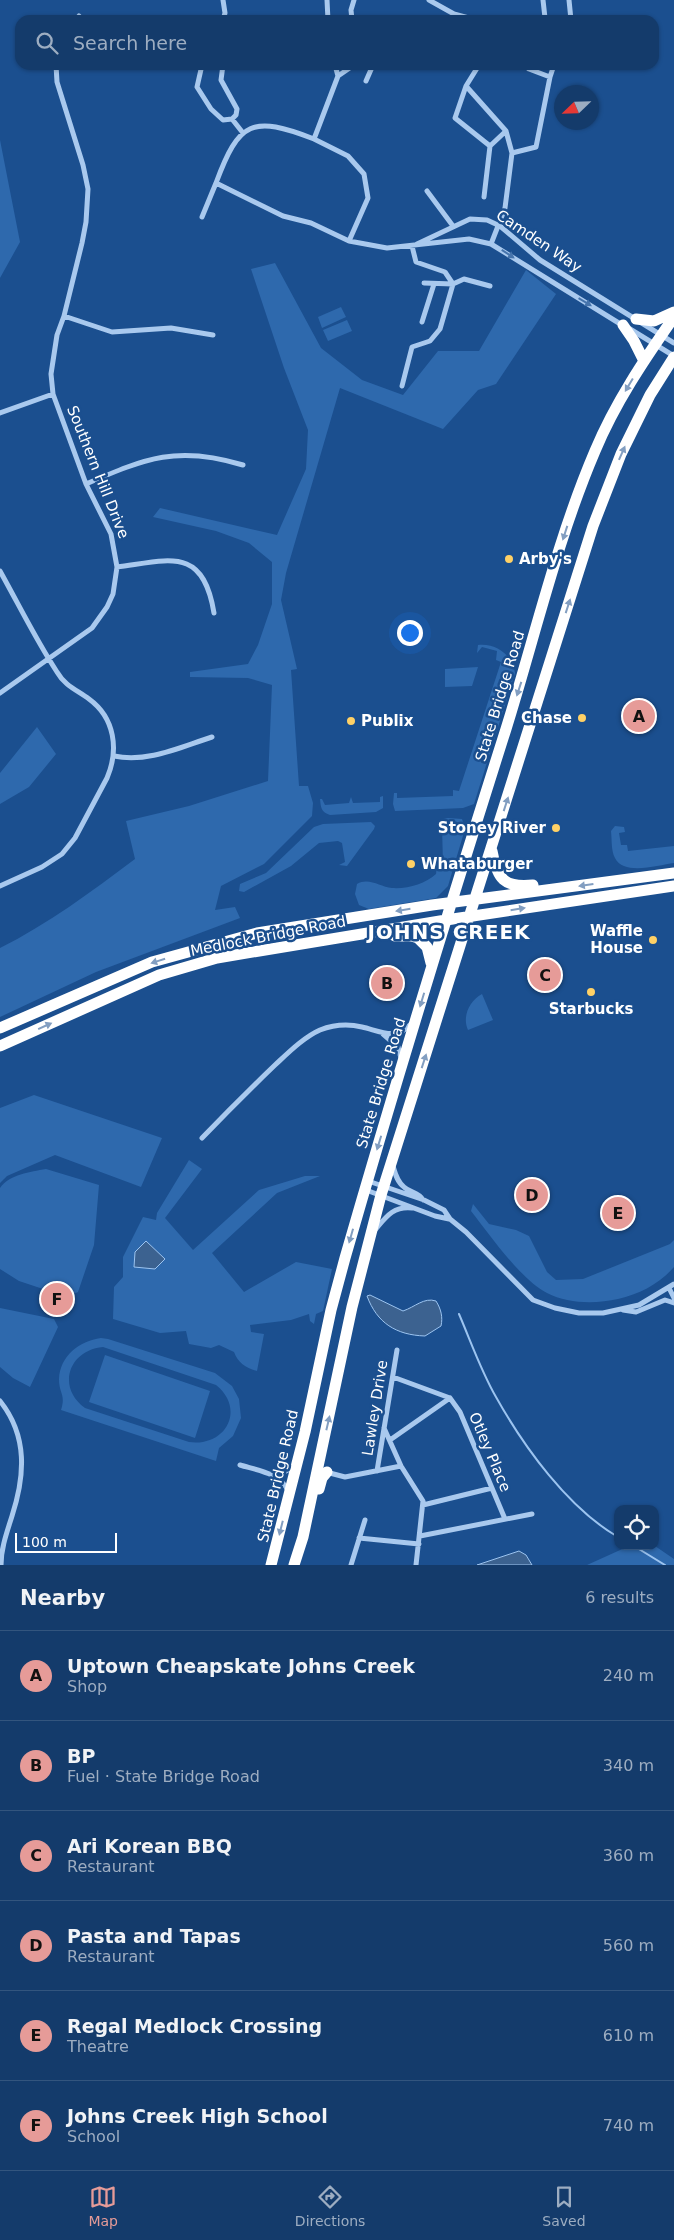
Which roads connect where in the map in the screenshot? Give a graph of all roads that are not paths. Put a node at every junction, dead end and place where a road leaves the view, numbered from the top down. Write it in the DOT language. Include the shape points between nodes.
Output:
graph roads {
  1 [pos="223,0"];
  2 [pos="327,0"];
  3 [pos="354,0"];
  4 [pos="429,0"];
  5 [pos="543,0"];
  6 [pos="569,0"];
  7 [pos="224,15"];
  8 [pos="328,15"];
  9 [pos="352,15"];
  10 [pos="458,15"];
  11 [pos="545,15"];
  12 [pos="570,15"];
  13 [pos="56,70"];
  14 [pos="201,70"];
  15 [pos="223,70"];
  16 [pos="336,70"];
  17 [pos="347,70"];
  18 [pos="371,70"];
  19 [pos="476,70"];
  20 [pos="532,70"];
  21 [pos="552,70"];
  22 [pos="338,76"];
  23 [pos="550,77"];
  24 [pos="366,81"];
  25 [pos="466,86"];
  26 [pos="232,119"];
  27 [pos="506,131"];
  28 [pos="243,133"];
  29 [pos="314,139"];
  30 [pos="490,146"];
  31 [pos="512,153"];
  32 [pos="216,183"];
  33 [pos="427,191"];
  34 [pos="484,197"];
  35 [pos="202,217"];
  36 [pos="498,225"];
  37 [pos="452,226"];
  38 [pos="349,241"];
  39 [pos="492,244"];
  40 [pos="412,246"];
  41 [pos="424,284"];
  42 [pos="434,284"];
  43 [pos="453,284"];
  44 [pos="490,286"];
  45 [pos="674,312"];
  46 [pos="64,316"];
  47 [pos="674,317"];
  48 [pos="636,319"];
  49 [pos="422,322"];
  50 [pos="623,325"];
  51 [pos="213,335"];
  52 [pos="659,340"];
  53 [pos="674,344"];
  54 [pos="674,357"];
  55 [pos="644,361"];
  56 [pos="402,386"];
  57 [pos="53,394"];
  58 [pos="0,413"];
  59 [pos="243,465"];
  60 [pos="86,484"];
  61 [pos="117,567"];
  62 [pos="0,571"];
  63 [pos="214,613"];
  64 [pos="49,659"];
  65 [pos="0,694"];
  66 [pos="212,737"];
  67 [pos="114,756"];
  68 [pos="492,847"];
  69 [pos="674,873"];
  70 [pos="0,886"];
  71 [pos="674,886"];
  72 [pos="556,890"];
  73 [pos="475,900"];
  74 [pos="451,903"];
  75 [pos="470,917"];
  76 [pos="446,920"];
  77 [pos="387,930"];
  78 [pos="432,967"];
  79 [pos="416,1018"];
  80 [pos="0,1028"];
  81 [pos="383,1034"];
  82 [pos="0,1046"];
  83 [pos="403,1064"];
  84 [pos="202,1138"];
  85 [pos="392,1164"];
  86 [pos="366,1185"];
  87 [pos="382,1190"];
  88 [pos="424,1200"];
  89 [pos="421,1209"];
  90 [pos="450,1219"];
  91 [pos="372,1234"];
  92 [pos="674,1284"];
  93 [pos="669,1288"];
  94 [pos="674,1298"];
  95 [pos="674,1303"];
  96 [pos="620,1309"];
  97 [pos="397,1350"];
  98 [pos="393,1377"];
  99 [pos="450,1398"];
  100 [pos="0,1402"];
  101 [pos="384,1428"];
  102 [pos="390,1440"];
  103 [pos="297,1464"];
  104 [pos="240,1465"];
  105 [pos="401,1466"];
  106 [pos="322,1471"];
  107 [pos="377,1471"];
  108 [pos="269,1474"];
  109 [pos="492,1488"];
  110 [pos="289,1496"];
  111 [pos="423,1505"];
  112 [pos="532,1514"];
  113 [pos="505,1519"];
  114 [pos="365,1520"];
  115 [pos="420,1536"];
  116 [pos="359,1538"];
  117 [pos="419,1544"];
  118 [pos="1,1565"];
  119 [pos="271,1565"];
  120 [pos="294,1565"];
  121 [pos="351,1565"];
  122 [pos="416,1565"];
  1 -- 7 [label="street"];
  2 -- 8 [label="street"];
  3 -- 9 [label="street"];
  4 -- 10 [label="street"];
  5 -- 11 [label="street"];
  6 -- 12 [label="street"];
  13 -- 46 [label="street, Southern Hill Drive" via="88,189 86,222"];
  14 -- 26 [label="street" via="197,87 223,120"];
  15 -- 26 [label="street" via="220,80 237,109"];
  16 -- 22 [label="street"];
  17 -- 22 [label="street"];
  18 -- 24 [label="street"];
  19 -- 25 [label="street"];
  20 -- 23 [label="street"];
  21 -- 23 [label="street"];
  22 -- 29 [label="street"];
  23 -- 31 [label="street" via="536,148"];
  25 -- 27 [label="street"];
  25 -- 30 [label="street" via="455,118"];
  26 -- 28 [label="street"];
  27 -- 30 [label="street"];
  27 -- 31 [label="street"];
  28 -- 29 [label="street" via="268,126 285,128"];
  28 -- 32 [label="street" via="227,153"];
  29 -- 38 [label="street" via="348,156 364,174 368,198"];
  30 -- 34 [label="street"];
  31 -- 36 [label="street" via="506,208"];
  32 -- 35 [label="street"];
  32 -- 38 [label="street" via="283,216 311,223"];
  33 -- 37 [label="street"];
  36 -- 37 [label="street, Camden Way" via="487,220 470,219"];
  36 -- 39 [label="street"];
  36 -- 48 [label="street, Camden Way" via="540,260"];
  37 -- 40 [label="street, Camden Way"];
  38 -- 40 [label="street" via="387,248"];
  39 -- 40 [label="street, Camden Way" via="469,239"];
  39 -- 50 [label="street, Camden Way, one-way"];
  40 -- 43 [label="street" via="416,262 445,272"];
  41 -- 42 [label="street"];
  42 -- 43 [label="street"];
  42 -- 49 [label="street"];
  43 -- 44 [label="street" via="464,279"];
  43 -- 56 [label="street" via="440,329 430,341 412,347"];
  45 -- 48 [label="highway" via="654,320"];
  46 -- 51 [label="street" via="112,332 171,328"];
  46 -- 57 [label="street, Southern Hill Drive" via="50,374"];
  47 -- 52 [label="highway, State Bridge Road"];
  48 -- 52 [label="street, Camden Way"];
  50 -- 52 [label="street, Camden Way"];
  50 -- 55 [label="highway"];
  52 -- 53 [label="street, Camden Way"];
  52 -- 54 [label="street"];
  52 -- 55 [label="highway, State Bridge Road"];
  68 -- 54 [label="highway, one-way" via="593,526 621,454"];
  55 -- 74 [label="highway, State Bridge Road, one-way" via="617,405 595,451 565,531"];
  57 -- 58 [label="street"];
  57 -- 60 [label="street, Southern Hill Drive"];
  59 -- 60 [label="street" via="204,456 166,456 135,463"];
  60 -- 61 [label="street, Southern Hill Drive" via="111,534"];
  61 -- 63 [label="street" via="167,560 188,564 207,582"];
  61 -- 64 [label="street, Southern Hill Drive" via="112,594 100,619 83,636"];
  62 -- 64 [label="street"];
  64 -- 65 [label="street, Southern Hill Drive"];
  64 -- 67 [label="street" via="64,682 91,700 104,714 113,734"];
  66 -- 67 [label="street" via="146,758"];
  67 -- 70 [label="street" via="107,778 68,847 52,862"];
  68 -- 72 [label="highway" via="496,869 505,882 516,887 542,884"];
  68 -- 73 [label="highway"];
  69 -- 72 [label="highway, Medlock Bridge Road, one-way"];
  75 -- 71 [label="highway, Medlock Bridge Road, one-way"];
  72 -- 73 [label="highway, Medlock Bridge Road"];
  73 -- 74 [label="highway, Medlock Bridge Road"];
  73 -- 75 [label="highway"];
  74 -- 76 [label="highway, State Bridge Road"];
  74 -- 80 [label="highway, Medlock Bridge Road, one-way" via="257,933 184,952 152,962"];
  75 -- 76 [label="highway, Medlock Bridge Road"];
  85 -- 75 [label="highway, one-way"];
  76 -- 77 [label="highway, Medlock Bridge Road"];
  76 -- 78 [label="highway, State Bridge Road"];
  77 -- 78 [label="highway" via="395,936 412,936 424,943"];
  82 -- 77 [label="highway, Medlock Bridge Road, one-way" via="159,975 217,958"];
  78 -- 79 [label="highway, State Bridge Road, one-way"];
  79 -- 81 [label="street" via="402,1032"];
  79 -- 83 [label="highway, State Bridge Road"];
  81 -- 83 [label="street" via="398,1047"];
  81 -- 84 [label="street" via="343,1025 320,1030 292,1049"];
  83 -- 86 [label="highway, State Bridge Road, one-way"];
  85 -- 87 [label="highway"];
  85 -- 88 [label="street" via="404,1188"];
  86 -- 87 [label="street"];
  86 -- 87 [label="street"];
  86 -- 103 [label="highway, State Bridge Road, one-way" via="331,1310"];
  87 -- 88 [label="street"];
  87 -- 89 [label="street"];
  87 -- 91 [label="highway"];
  88 -- 90 [label="street" via="444,1210"];
  89 -- 90 [label="street"];
  89 -- 91 [label="street" via="394,1210"];
  90 -- 96 [label="street" via="533,1300 579,1313"];
  106 -- 91 [label="highway, one-way" via="352,1307"];
  92 -- 93 [label="street"];
  93 -- 94 [label="street"];
  93 -- 96 [label="street" via="639,1305"];
  95 -- 96 [label="street" via="665,1300 636,1312"];
  97 -- 98 [label="street, Lawley Drive"];
  98 -- 99 [label="street"];
  98 -- 101 [label="street, Lawley Drive"];
  99 -- 102 [label="street"];
  99 -- 109 [label="street, Otley Place" via="460,1412"];
  100 -- 118 [label="street" via="13,1422 23,1466"];
  101 -- 102 [label="street"];
  101 -- 107 [label="street, Lawley Drive"];
  102 -- 105 [label="street"];
  103 -- 108 [label="street" via="284,1472"];
  103 -- 110 [label="highway, State Bridge Road"];
  104 -- 108 [label="street"];
  105 -- 107 [label="street"];
  105 -- 111 [label="street"];
  106 -- 107 [label="street" via="345,1477"];
  106 -- 120 [label="highway"];
  108 -- 110 [label="street" via="284,1484"];
  109 -- 111 [label="street"];
  109 -- 113 [label="street, Otley Place"];
  110 -- 119 [label="highway, State Bridge Road, one-way"];
  111 -- 115 [label="street"];
  112 -- 113 [label="street"];
  113 -- 115 [label="street"];
  114 -- 116 [label="street"];
  115 -- 117 [label="street"];
  116 -- 117 [label="street"];
  116 -- 121 [label="street"];
  117 -- 122 [label="street"];
}
